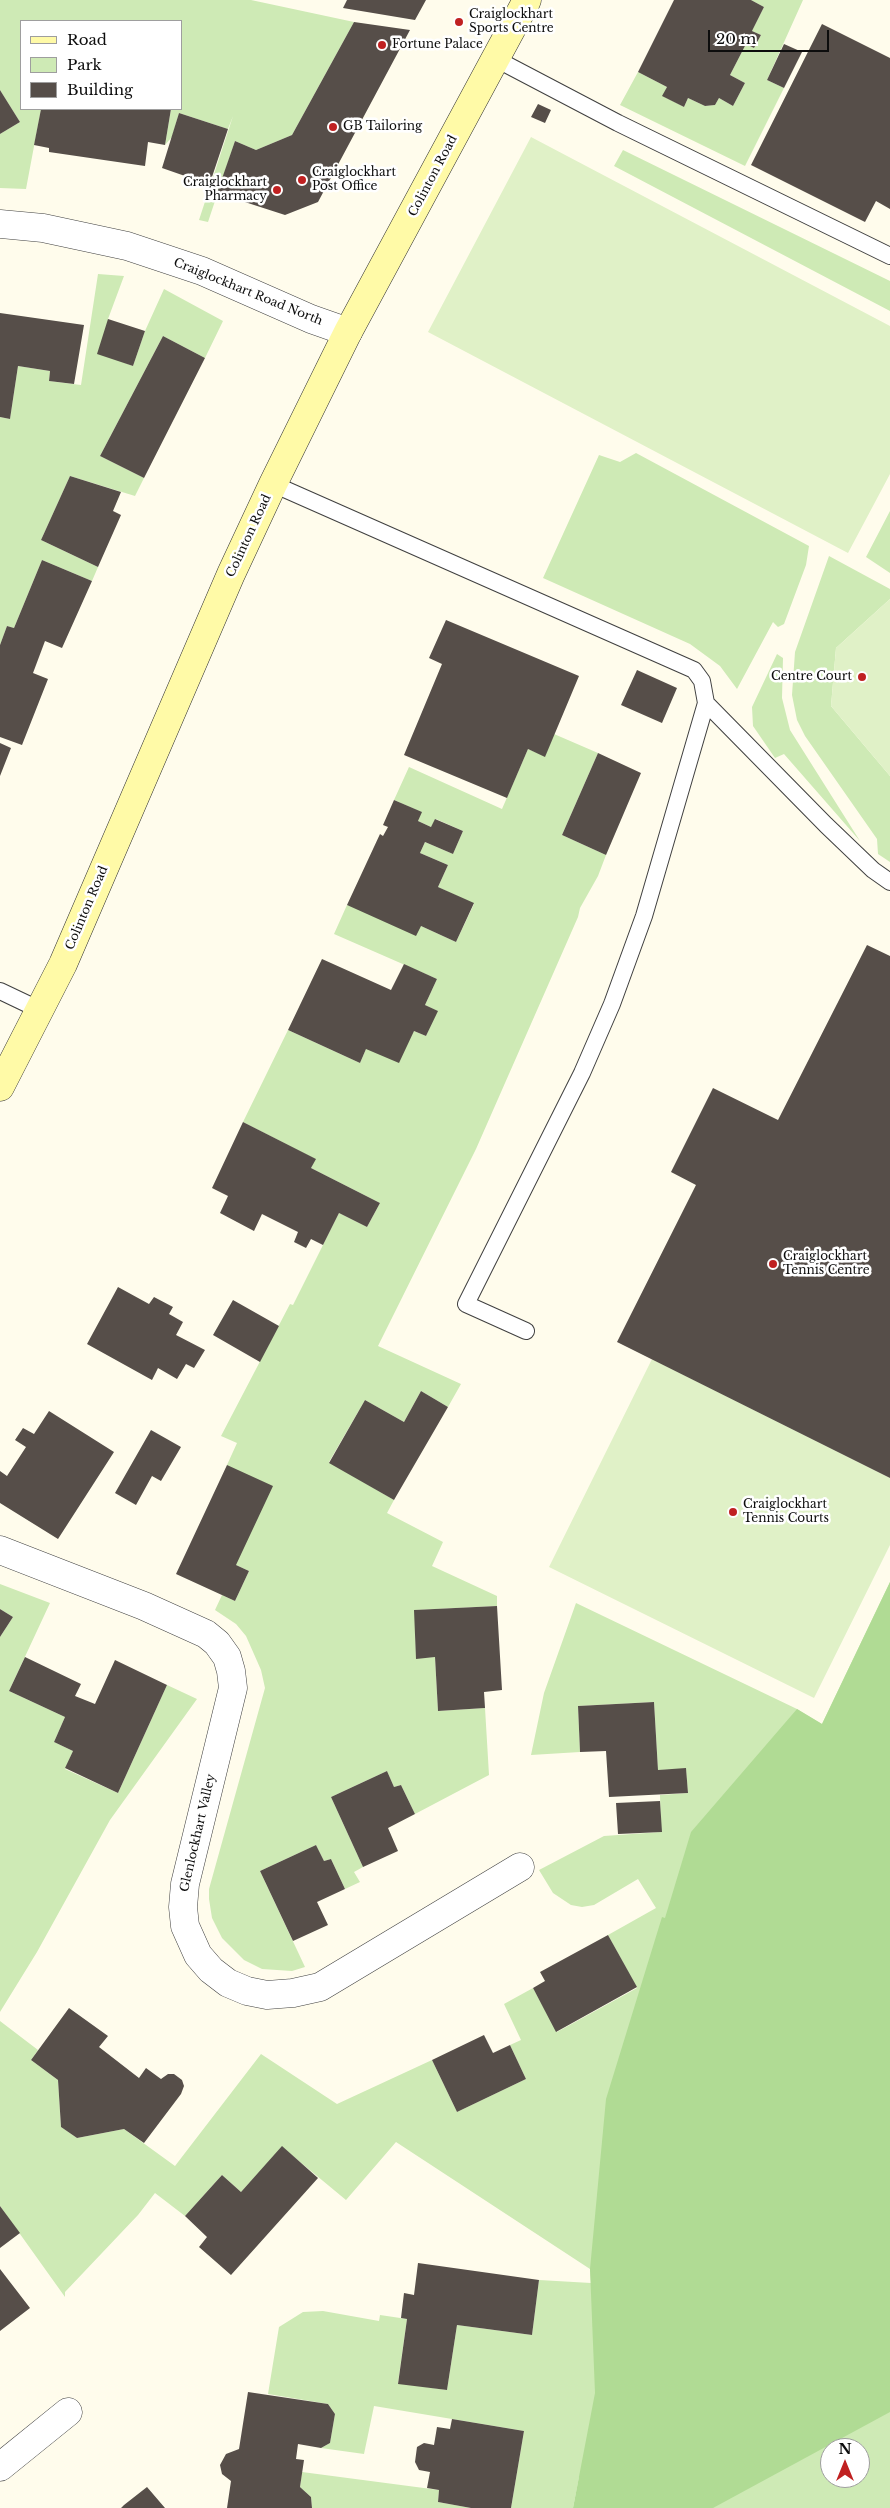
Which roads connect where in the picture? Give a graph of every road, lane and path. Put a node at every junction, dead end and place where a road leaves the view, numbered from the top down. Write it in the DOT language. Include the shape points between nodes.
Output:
graph roads {
  1 [pos="527,0"];
  2 [pos="496,59"];
  3 [pos="0,224"];
  4 [pos="890,256"];
  5 [pos="348,332"];
  6 [pos="273,484"];
  7 [pos="706,703"];
  8 [pos="890,882"];
  9 [pos="0,991"];
  10 [pos="40,1010"];
  11 [pos="0,1087"];
  12 [pos="526,1331"];
  13 [pos="0,1550"];
  14 [pos="520,1868"];
  15 [pos="68,2412"];
  16 [pos="0,2467"];
  1 -- 2 [label="street, Colinton Road"];
  2 -- 4 [label="lane" via="618,123"];
  2 -- 5 [label="street, Colinton Road"];
  3 -- 5 [label="street, Craiglockhart Road North" via="43,228 127,246 202,271"];
  5 -- 6 [label="street, Colinton Road"];
  6 -- 7 [label="lane" via="694,670 702,681"];
  6 -- 10 [label="street, Colinton Road"];
  7 -- 8 [label="lane" via="846,844"];
  7 -- 12 [label="lane" via="644,916 612,1004 582,1073 466,1304"];
  9 -- 10 [label="lane"];
  10 -- 11 [label="street, Colinton Road"];
  13 -- 14 [label="street, Glenlockhart Valley" via="144,1606 206,1634 226,1657 232,1688 185,1884 183,1906 185,1926 198,1955 228,1983 267,1995 293,1994 320,1987"];
  15 -- 16 [label="street"];
}
